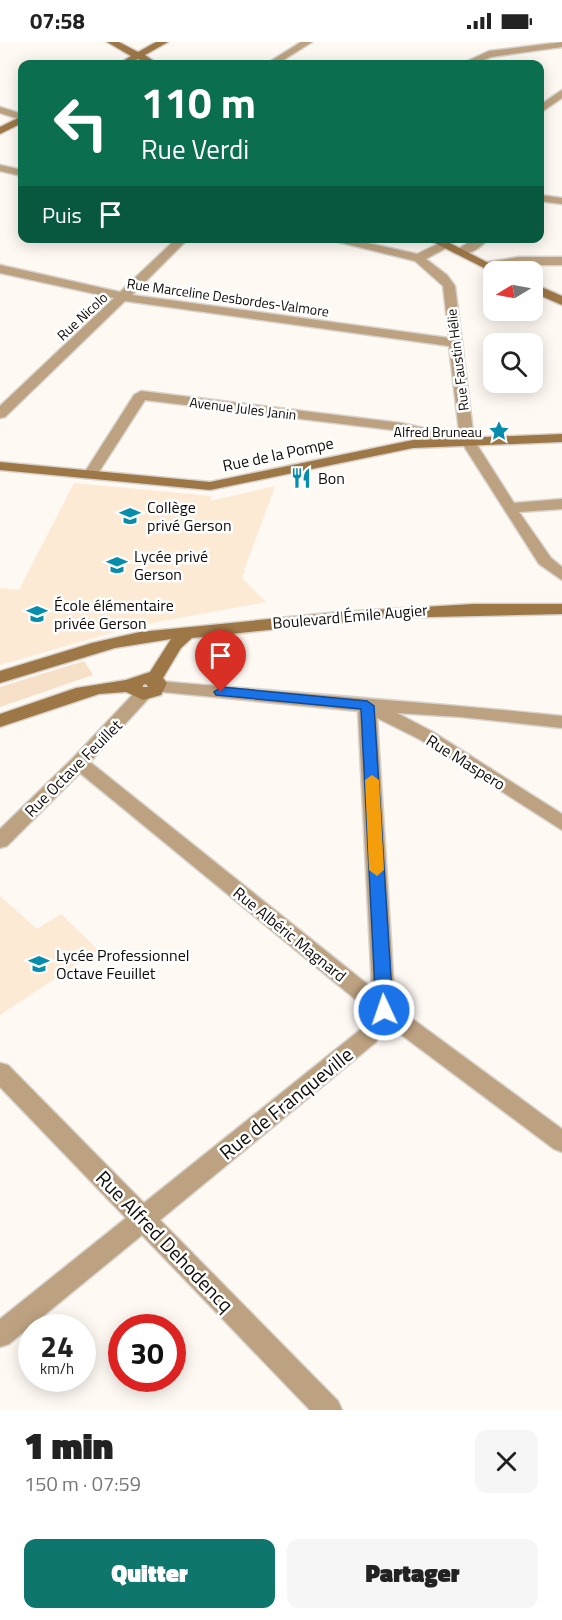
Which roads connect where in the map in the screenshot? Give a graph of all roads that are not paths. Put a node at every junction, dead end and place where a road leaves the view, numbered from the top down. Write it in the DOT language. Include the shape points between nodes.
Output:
graph roads {
  1 [pos="112,42"];
  2 [pos="163,42"];
  3 [pos="307,42"];
  4 [pos="562,44"];
  5 [pos="139,56"];
  6 [pos="130,60"];
  7 [pos="146,60"];
  8 [pos="282,60"];
  9 [pos="475,60"];
  10 [pos="562,93"];
  11 [pos="544,107"];
  12 [pos="0,110"];
  13 [pos="18,117"];
  14 [pos="18,120"];
  15 [pos="0,131"];
  16 [pos="0,168"];
  17 [pos="18,172"];
  18 [pos="544,199"];
  19 [pos="562,201"];
  20 [pos="179,243"];
  21 [pos="350,243"];
  22 [pos="440,243"];
  23 [pos="478,243"];
  24 [pos="444,245"];
  25 [pos="459,252"];
  26 [pos="419,258"];
  27 [pos="543,261"];
  28 [pos="562,261"];
  29 [pos="483,264"];
  30 [pos="0,269"];
  31 [pos="543,292"];
  32 [pos="123,298"];
  33 [pos="562,301"];
  34 [pos="454,343"];
  35 [pos="0,414"];
  36 [pos="562,438"];
  37 [pos="467,440"];
  38 [pos="435,441"];
  39 [pos="0,466"];
  40 [pos="90,475"];
  41 [pos="562,504"];
  42 [pos="509,508"];
  43 [pos="562,575"];
  44 [pos="562,609"];
  45 [pos="186,634"];
  46 [pos="0,677"];
  47 [pos="147,687"];
  48 [pos="367,706"];
  49 [pos="0,721"];
  50 [pos="562,722"];
  51 [pos="79,763"];
  52 [pos="562,823"];
  53 [pos="0,841"];
  54 [pos="384,1010"];
  55 [pos="0,1072"];
  56 [pos="562,1142"];
  57 [pos="143,1219"];
  58 [pos="0,1335"];
  59 [pos="329,1410"];
  1 -- 5 [label="street"];
  2 -- 5 [label="street"];
  3 -- 8 [label="street"];
  4 -- 9 [label="street" via="489,54"];
  5 -- 6 [label="street"];
  5 -- 7 [label="street"];
  10 -- 11 [label="street"];
  12 -- 13 [label="street"];
  14 -- 15 [label="street"];
  16 -- 17 [label="street"];
  18 -- 19 [label="street"];
  20 -- 32 [label="street, Rue Nicolo"];
  21 -- 26 [label="street"];
  22 -- 24 [label="street"];
  23 -- 25 [label="street"];
  24 -- 25 [label="street"];
  24 -- 26 [label="street"];
  25 -- 29 [label="street"];
  26 -- 34 [label="street, Rue Faustin Hélie" via="446,280"];
  27 -- 28 [label="street"];
  30 -- 32 [label="street, Rue Marceline Desbordes-Valmore"];
  31 -- 33 [label="street"];
  32 -- 34 [label="street, Rue Marceline Desbordes-Valmore"];
  32 -- 35 [label="street, Rue Nicolo"];
  34 -- 37 [label="street, Rue Faustin Hélie"];
  36 -- 37 [label="street, Rue de la Pompe"];
  37 -- 38 [label="street, Rue de la Pompe"];
  37 -- 42 [label="street"];
  38 -- 40 [label="street, Rue de la Pompe" via="210,486"];
  38 -- 40 [label="street, Avenue Jules Janin" via="423,432 401,427 141,395"];
  39 -- 40 [label="street, Rue de la Pompe"];
  41 -- 42 [label="street"];
  42 -- 43 [label="street" via="545,561"];
  44 -- 45 [label="street, Boulevard Émile Augier" via="434,608 304,618"];
  45 -- 46 [label="street, Boulevard Émile Augier" via="130,639"];
  45 -- 47 [label="street, Rue Octave Feuillet"];
  47 -- 48 [label="street"];
  47 -- 49 [label="street" via="116,685 91,689"];
  47 -- 51 [label="street, Rue Octave Feuillet"];
  48 -- 50 [label="street"];
  48 -- 52 [label="street, Rue Maspero" via="427,736"];
  48 -- 54 [label="street"];
  51 -- 53 [label="street, Rue Octave Feuillet"];
  51 -- 54 [label="street, Rue Albéric Magnard"];
  54 -- 56 [label="street, Rue Albéric Magnard"];
  54 -- 57 [label="street, Rue de Franqueville" via="368,1036"];
  55 -- 57 [label="street, Rue Alfred Dehodencq"];
  57 -- 58 [label="street, Rue de Franqueville"];
  57 -- 59 [label="street, Rue Alfred Dehodencq"];
}
